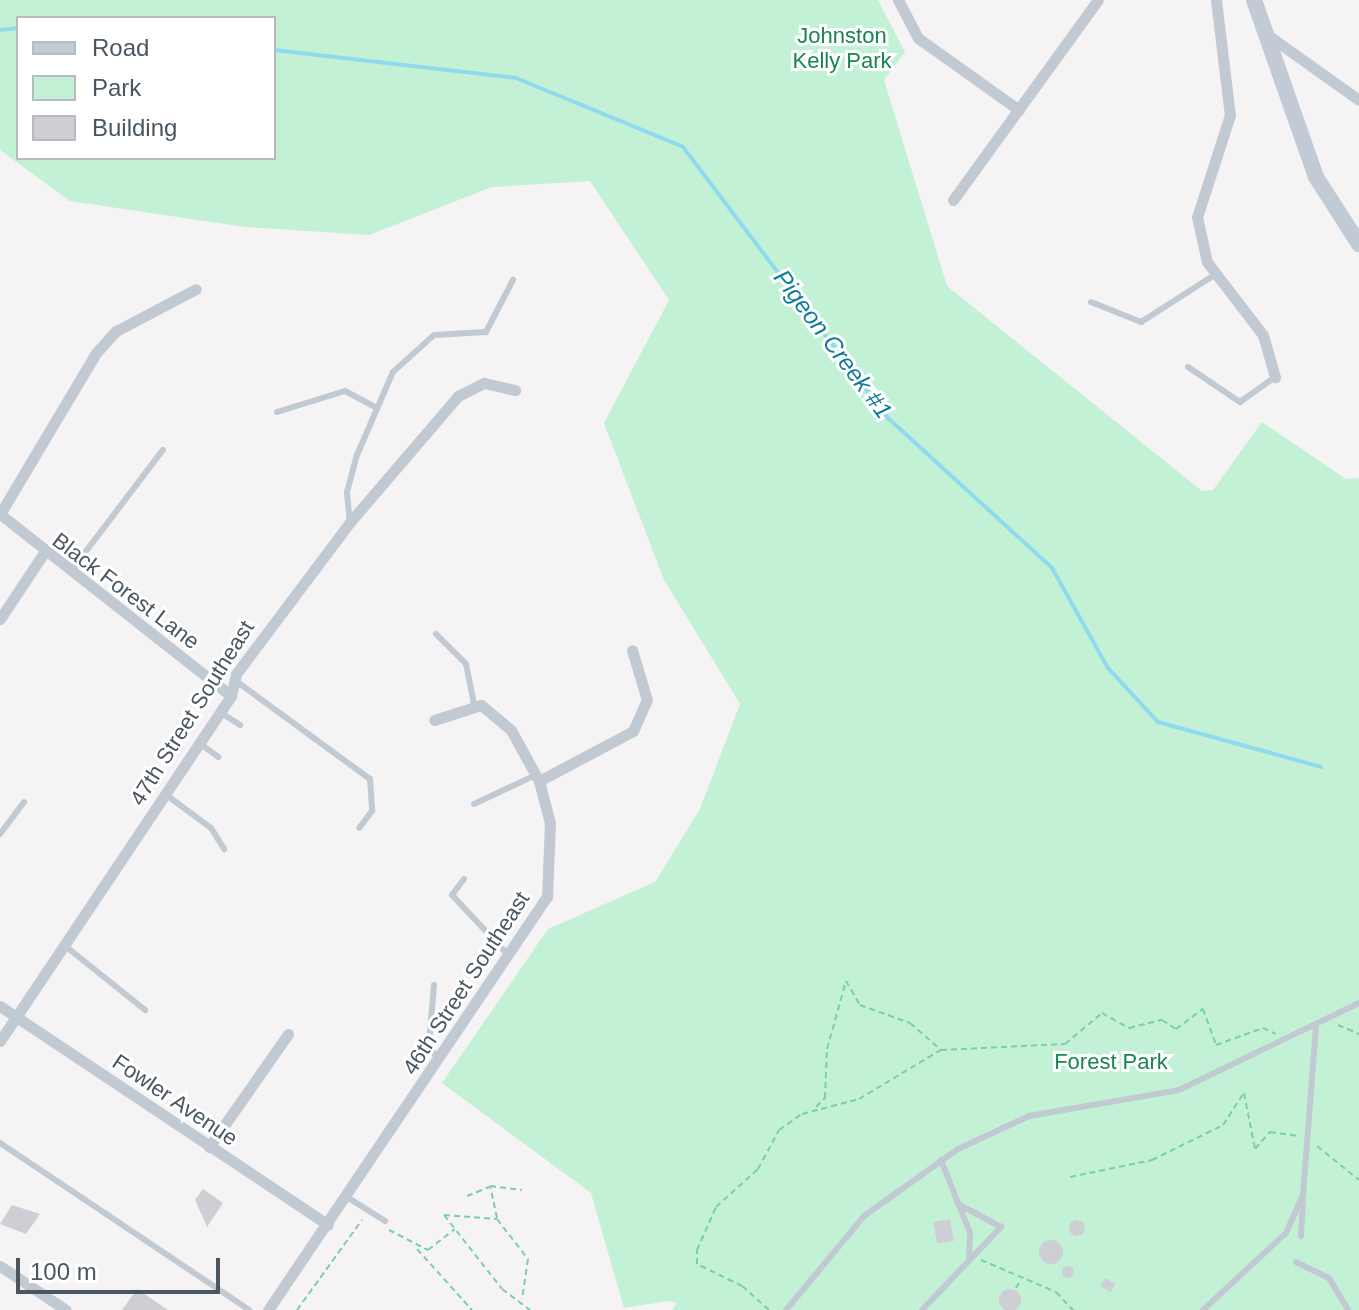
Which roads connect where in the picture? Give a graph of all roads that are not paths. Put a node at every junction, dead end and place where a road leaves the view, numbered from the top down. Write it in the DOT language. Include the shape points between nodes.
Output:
graph roads {
  1 [pos="898,0"];
  2 [pos="1098,0"];
  3 [pos="1216,0"];
  4 [pos="1254,0"];
  5 [pos="1263,32"];
  6 [pos="1359,100"];
  7 [pos="1019,110"];
  8 [pos="953,200"];
  9 [pos="1359,244"];
  10 [pos="1216,274"];
  11 [pos="513,280"];
  12 [pos="196,289"];
  13 [pos="1091,302"];
  14 [pos="1188,367"];
  15 [pos="1275,377"];
  16 [pos="515,390"];
  17 [pos="373,406"];
  18 [pos="277,412"];
  19 [pos="163,450"];
  20 [pos="0,514"];
  21 [pos="350,522"];
  22 [pos="43,554"];
  23 [pos="69,574"];
  24 [pos="0,619"];
  25 [pos="436,634"];
  26 [pos="632,650"];
  27 [pos="236,681"];
  28 [pos="231,696"];
  29 [pos="474,704"];
  30 [pos="220,712"];
  31 [pos="434,720"];
  32 [pos="240,725"];
  33 [pos="199,743"];
  34 [pos="218,757"];
  35 [pos="538,778"];
  36 [pos="165,794"];
  37 [pos="24,802"];
  38 [pos="474,804"];
  39 [pos="359,828"];
  40 [pos="0,834"];
  41 [pos="224,849"];
  42 [pos="464,879"];
  43 [pos="64,945"];
  44 [pos="510,957"];
  45 [pos="434,985"];
  46 [pos="1359,1003"];
  47 [pos="0,1006"];
  48 [pos="145,1010"];
  49 [pos="17,1016"];
  50 [pos="1316,1026"];
  51 [pos="288,1034"];
  52 [pos="0,1041"];
  53 [pos="439,1063"];
  54 [pos="0,1143"];
  55 [pos="209,1147"];
  56 [pos="941,1160"];
  57 [pos="1303,1195"];
  58 [pos="347,1197"];
  59 [pos="958,1204"];
  60 [pos="382,1222"];
  61 [pos="328,1225"];
  62 [pos="1301,1236"];
  63 [pos="969,1257"];
  64 [pos="1296,1262"];
  65 [pos="0,1266"];
  66 [pos="66,1310"];
  67 [pos="249,1310"];
  68 [pos="268,1310"];
  69 [pos="786,1310"];
  70 [pos="922,1310"];
  71 [pos="1203,1310"];
  72 [pos="1348,1310"];
  1 -- 7 [label="street" via="918,38"];
  2 -- 7 [label="street"];
  3 -- 10 [label="street" via="1230,115 1197,217"];
  4 -- 5 [label="main road"];
  5 -- 6 [label="street"];
  5 -- 9 [label="main road" via="1316,177"];
  7 -- 8 [label="street"];
  10 -- 13 [label="lane" via="1141,322"];
  10 -- 15 [label="street" via="1263,335"];
  11 -- 17 [label="lane" via="486,332 434,335 416,346"];
  12 -- 20 [label="street" via="116,331 96,353"];
  14 -- 15 [label="lane" via="1240,402"];
  16 -- 21 [label="street, 47th Street Southeast" via="484,383 458,396"];
  17 -- 18 [label="lane" via="345,391"];
  17 -- 21 [label="lane" via="347,492"];
  19 -- 23 [label="lane"];
  20 -- 22 [label="street, Black Forest Lane"];
  21 -- 27 [label="street, 47th Street Southeast"];
  22 -- 23 [label="street, Black Forest Lane"];
  22 -- 24 [label="street"];
  23 -- 28 [label="street, Black Forest Lane"];
  25 -- 29 [label="lane" via="466,664"];
  26 -- 35 [label="street" via="647,700 633,731"];
  27 -- 28 [label="street, 47th Street Southeast"];
  27 -- 39 [label="lane" via="370,779 372,811"];
  28 -- 30 [label="street, 47th Street Southeast"];
  29 -- 31 [label="street"];
  29 -- 35 [label="street, 46th Street Southeast" via="503,722"];
  30 -- 32 [label="lane"];
  30 -- 33 [label="street, 47th Street Southeast"];
  33 -- 34 [label="lane"];
  33 -- 36 [label="street, 47th Street Southeast"];
  35 -- 38 [label="lane"];
  35 -- 44 [label="street, 46th Street Southeast" via="554,862 541,910"];
  36 -- 41 [label="lane" via="211,828"];
  36 -- 43 [label="street, 47th Street Southeast"];
  37 -- 40 [label="lane"];
  42 -- 44 [label="lane" via="452,895"];
  43 -- 48 [label="lane"];
  43 -- 49 [label="street, 47th Street Southeast"];
  44 -- 53 [label="street, 46th Street Southeast"];
  45 -- 53 [label="lane" via="429,1045"];
  46 -- 50 [label="lane"];
  47 -- 49 [label="street, Fowler Avenue"];
  49 -- 52 [label="street, 47th Street Southeast"];
  49 -- 55 [label="street, Fowler Avenue"];
  50 -- 56 [label="lane" via="1179,1090 1029,1116"];
  50 -- 57 [label="lane"];
  51 -- 55 [label="street"];
  53 -- 58 [label="street, 46th Street Southeast"];
  54 -- 67 [label="lane"];
  55 -- 61 [label="street, Fowler Avenue"];
  56 -- 59 [label="lane"];
  56 -- 69 [label="lane" via="864,1216"];
  57 -- 62 [label="lane"];
  57 -- 71 [label="lane" via="1286,1233"];
  58 -- 60 [label="lane"];
  58 -- 61 [label="street, 46th Street Southeast"];
  59 -- 63 [label="lane" via="970,1233"];
  59 -- 63 [label="lane" via="1001,1227"];
  61 -- 68 [label="street, 46th Street Southeast"];
  63 -- 70 [label="lane"];
  64 -- 72 [label="lane" via="1329,1278"];
  65 -- 66 [label="street"];
}
